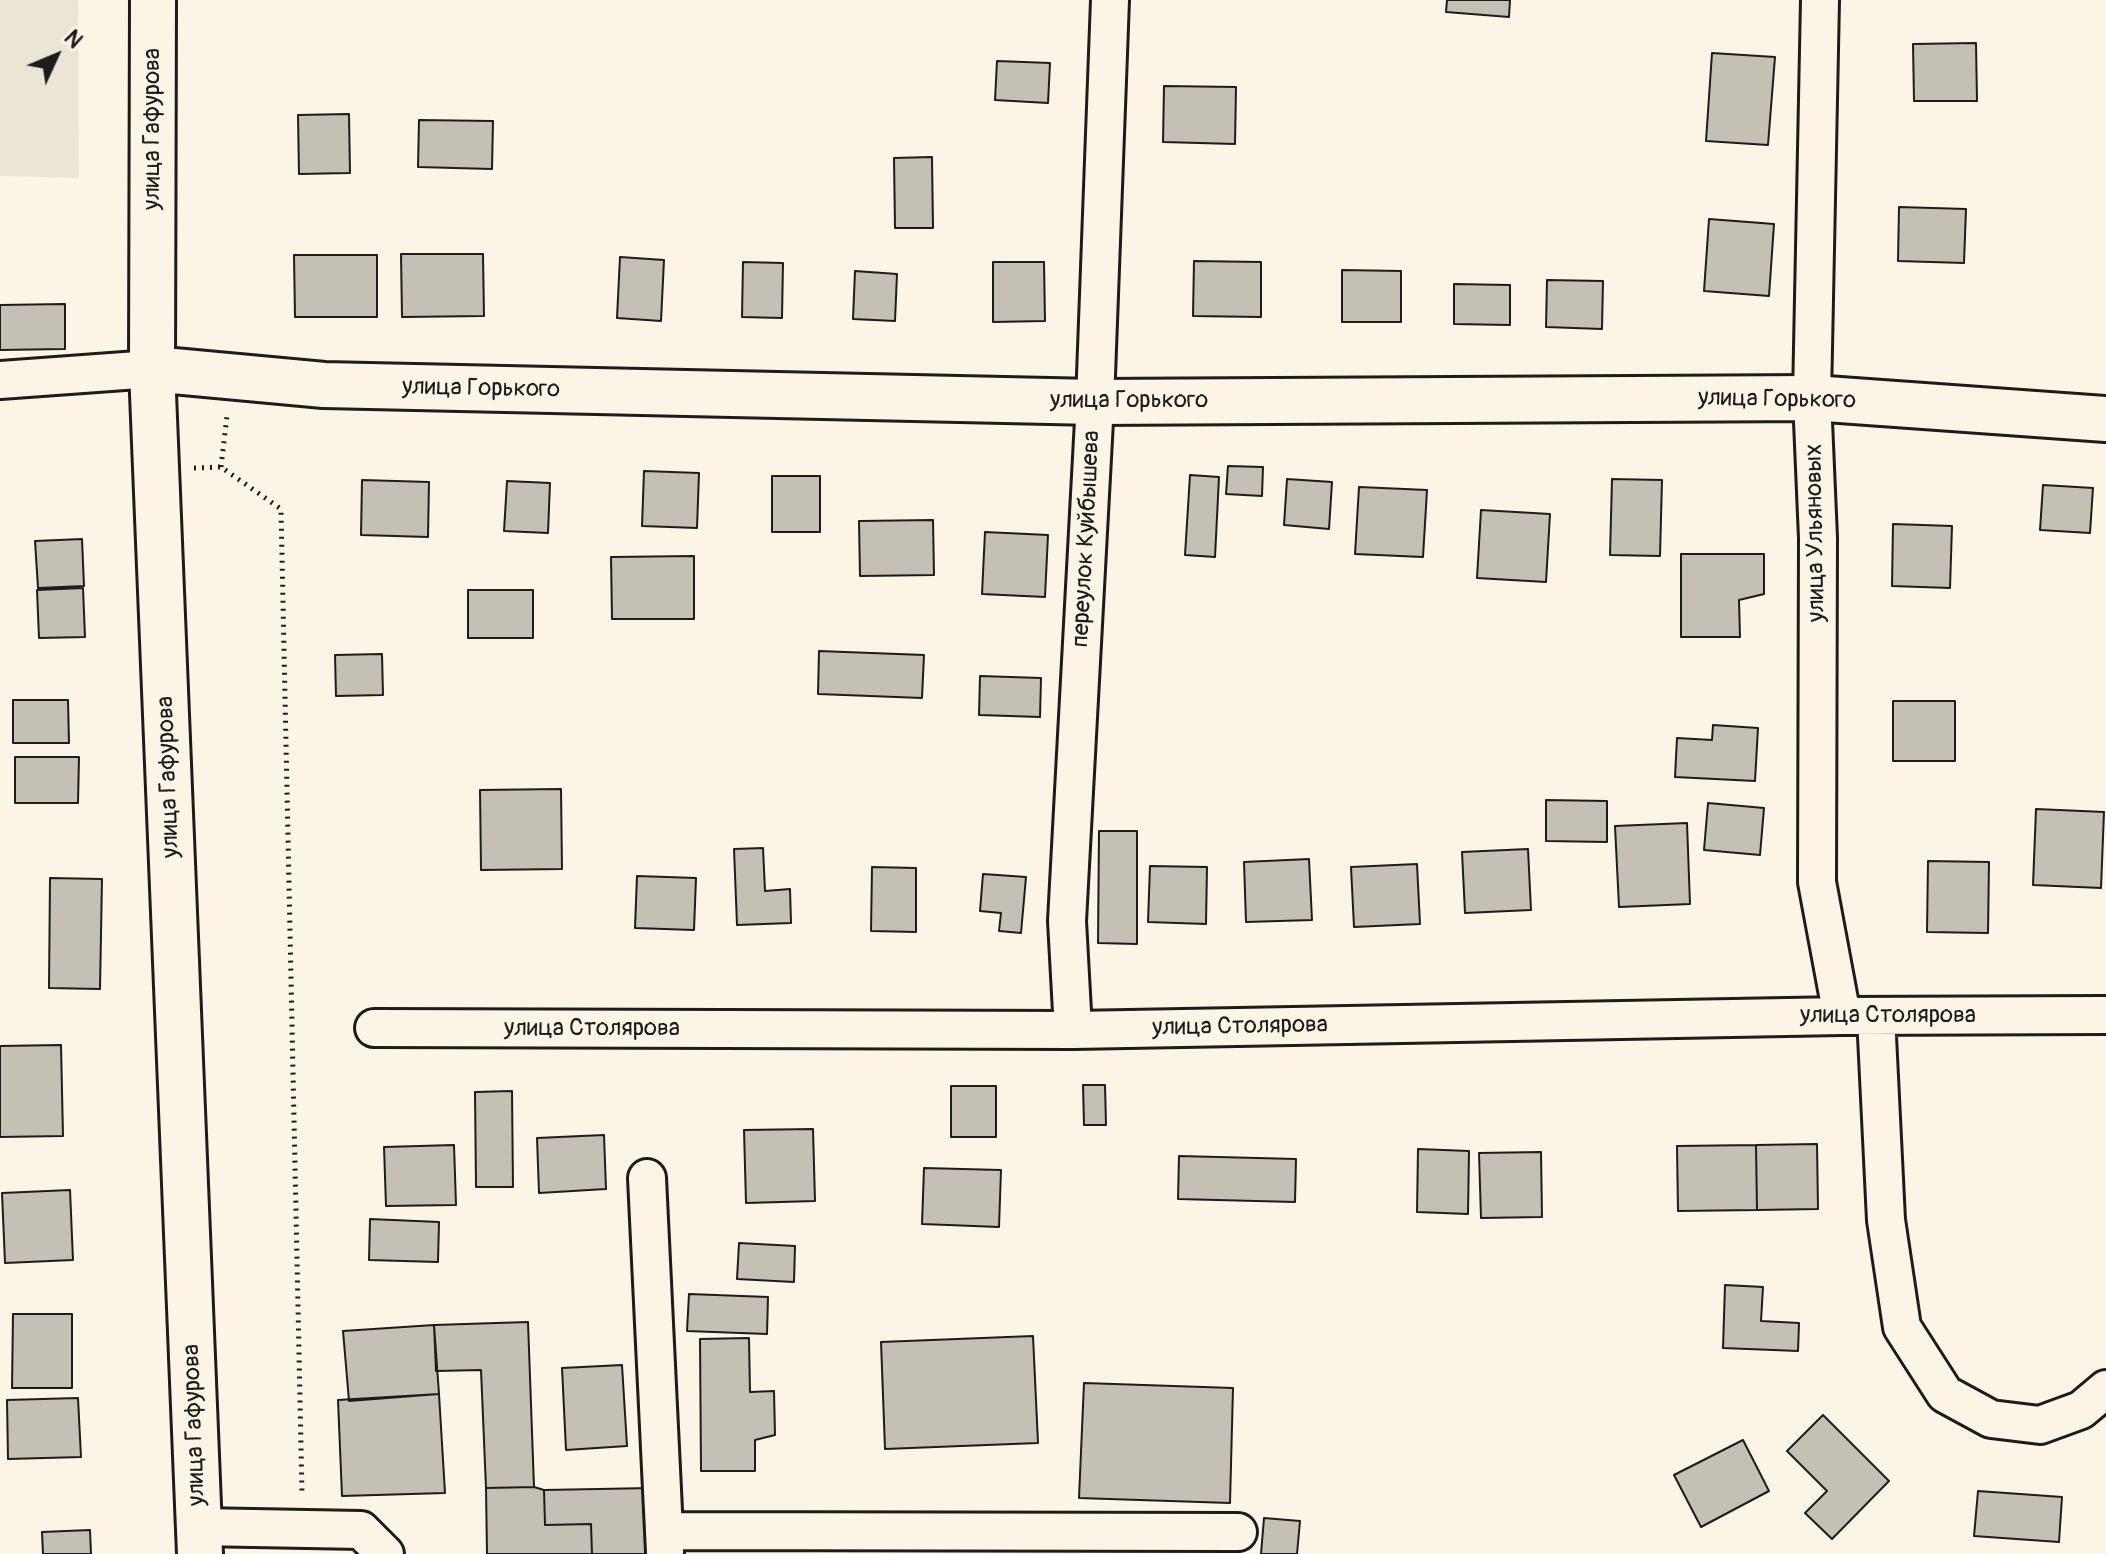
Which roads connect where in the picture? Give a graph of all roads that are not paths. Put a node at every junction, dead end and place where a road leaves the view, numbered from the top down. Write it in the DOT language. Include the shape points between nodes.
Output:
graph roads {
  1 [pos="153,0"];
  2 [pos="1110,0"];
  3 [pos="1820,0"];
  4 [pos="152,369"];
  5 [pos="0,380"];
  6 [pos="1812,398"];
  7 [pos="1095,402"];
  8 [pos="2106,419"];
  9 [pos="2106,1015"];
  10 [pos="1859,1016"];
  11 [pos="374,1028"];
  12 [pos="1073,1030"];
  13 [pos="647,1178"];
  14 [pos="2106,1389"];
  15 [pos="1238,1532"];
  16 [pos="200,1540"];
  17 [pos="665,1542"];
  18 [pos="385,1554"];
  1 -- 4 [label="main road, улица Гафурова"];
  2 -- 7 [label="street, переулок Куйбышева"];
  3 -- 6 [label="street, улица Ульяновых"];
  4 -- 5 [label="street"];
  4 -- 7 [label="main road, улица Горького" via="324,385"];
  4 -- 16 [label="main road, улица Гафурова"];
  6 -- 7 [label="main road, улица Горького"];
  6 -- 8 [label="main road, улица Горького"];
  6 -- 10 [label="street, улица Ульяновых" via="1818,538 1817,882"];
  7 -- 12 [label="street, переулок Куйбышева" via="1067,921"];
  9 -- 10 [label="street, улица Столярова"];
  10 -- 12 [label="street, улица Столярова"];
  10 -- 14 [label="street, улица Ульяновых" via="1902,1327 1945,1394 1991,1419 2040,1425 2081,1410"];
  11 -- 12 [label="street, улица Столярова"];
  13 -- 17 [label="street"];
  15 -- 17 [label="street"];
  16 -- 18 [label="street" via="303,1529 361,1530"];
}
